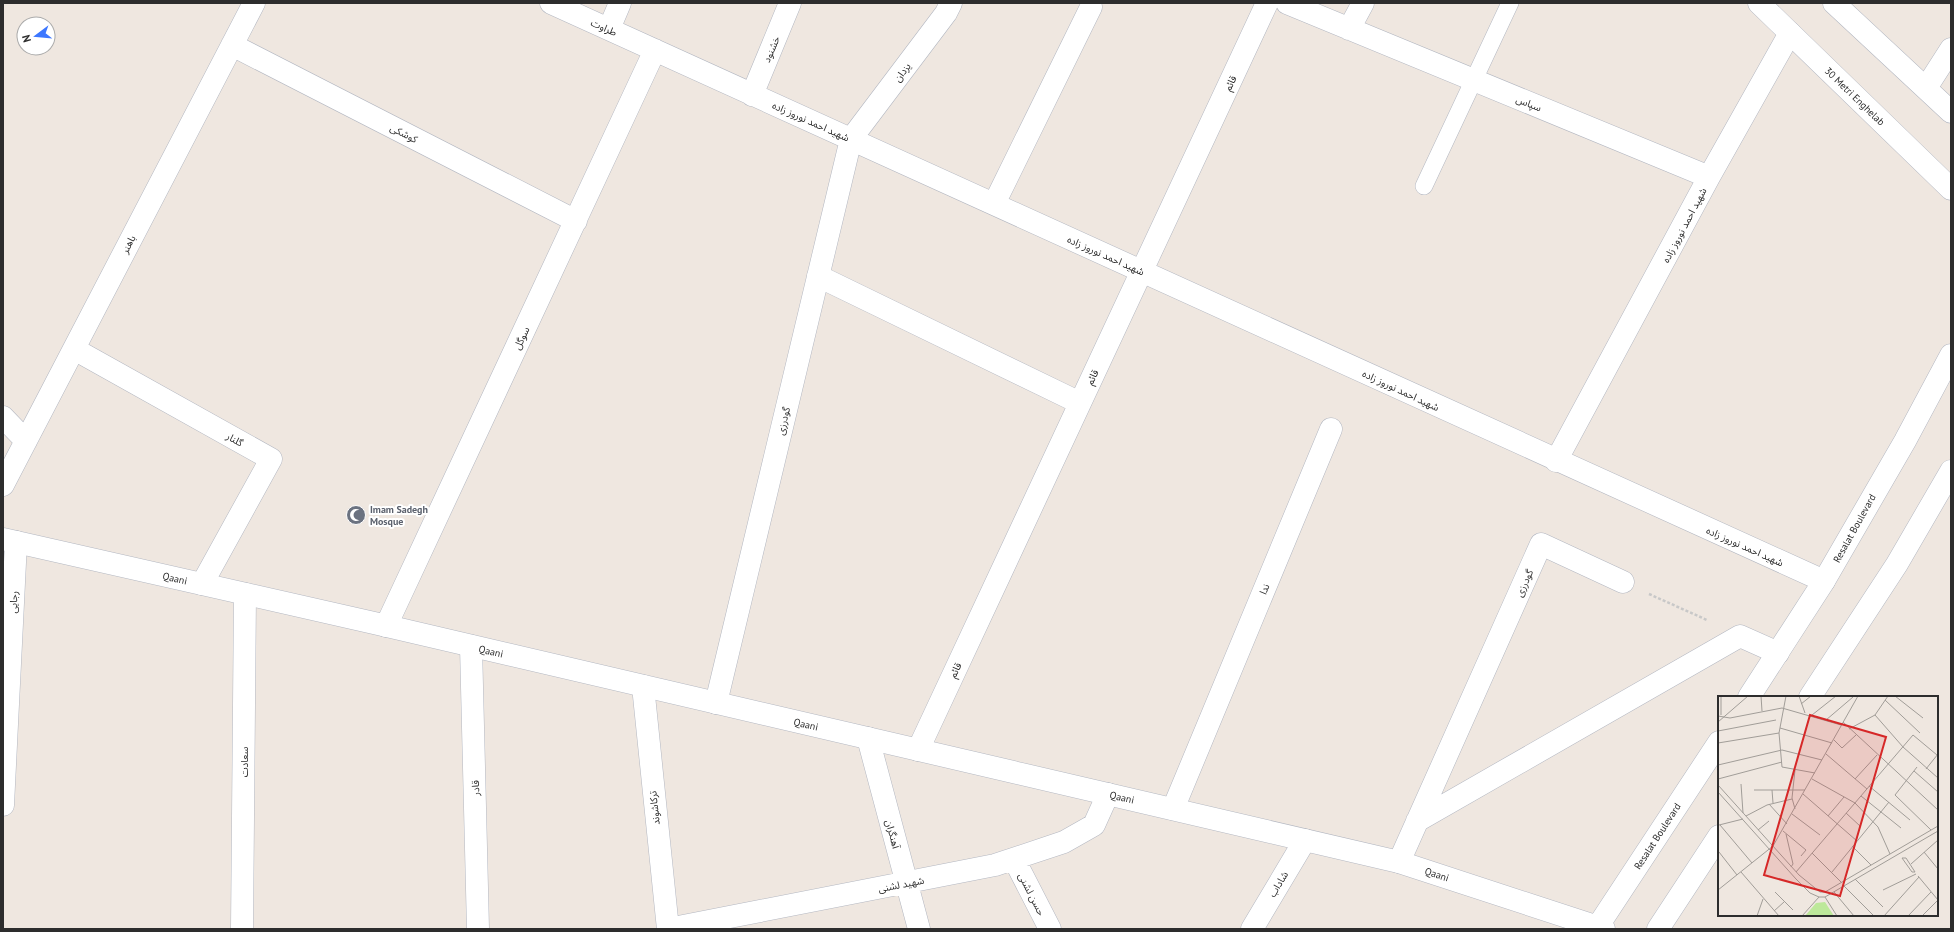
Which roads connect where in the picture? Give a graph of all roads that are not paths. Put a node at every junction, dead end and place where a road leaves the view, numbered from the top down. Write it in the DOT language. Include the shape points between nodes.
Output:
graph roads {
  1 [pos="254,3"];
  2 [pos="552,3"];
  3 [pos="620,3"];
  4 [pos="790,3"];
  5 [pos="951,3"];
  6 [pos="1267,3"];
  7 [pos="1287,3"];
  8 [pos="1363,3"];
  9 [pos="1510,3"];
  10 [pos="1759,3"];
  11 [pos="1834,3"];
  12 [pos="1091,7"];
  13 [pos="609,29"];
  14 [pos="1350,29"];
  15 [pos="1790,33"];
  16 [pos="232,45"];
  17 [pos="1951,49"];
  18 [pos="656,50"];
  19 [pos="1474,80"];
  20 [pos="1926,88"];
  21 [pos="752,95"];
  22 [pos="1951,112"];
  23 [pos="851,140"];
  24 [pos="1709,177"];
  25 [pos="1424,186"];
  26 [pos="1951,189"];
  27 [pos="994,204"];
  28 [pos="576,221"];
  29 [pos="1141,271"];
  30 [pos="818,276"];
  31 [pos="74,349"];
  32 [pos="1951,354"];
  33 [pos="1080,402"];
  34 [pos="3,417"];
  35 [pos="1331,429"];
  36 [pos="26,441"];
  37 [pos="1556,461"];
  38 [pos="1951,471"];
  39 [pos="3,485"];
  40 [pos="10,541"];
  41 [pos="1824,581"];
  42 [pos="1623,582"];
  43 [pos="202,584"];
  44 [pos="245,594"];
  45 [pos="386,626"];
  46 [pos="471,646"];
  47 [pos="1778,653"];
  48 [pos="643,686"];
  49 [pos="1750,696"];
  50 [pos="1811,696"];
  51 [pos="716,703"];
  52 [pos="4,736"];
  53 [pos="868,738"];
  54 [pos="1718,744"];
  55 [pos="918,750"];
  56 [pos="1108,794"];
  57 [pos="3,805"];
  58 [pos="1173,809"];
  59 [pos="1417,821"];
  60 [pos="1718,838"];
  61 [pos="1305,840"];
  62 [pos="1014,859"];
  63 [pos="1399,862"];
  64 [pos="907,883"];
  65 [pos="1599,928"];
  66 [pos="242,929"];
  67 [pos="478,929"];
  68 [pos="668,929"];
  69 [pos="919,929"];
  70 [pos="1050,929"];
  71 [pos="1252,929"];
  72 [pos="1658,929"];
  1 -- 16 [label="street, باهنر"];
  2 -- 13 [label="street, طراوت"];
  3 -- 13 [label="street"];
  4 -- 21 [label="street, خشنود"];
  5 -- 23 [label="street, یزدان" via="946,14"];
  6 -- 29 [label="street, قائم"];
  7 -- 14 [label="street, سپاس"];
  8 -- 14 [label="street"];
  9 -- 19 [label="lane"];
  10 -- 15 [label="street, 30 Metri Enghelab"];
  11 -- 20 [label="street"];
  12 -- 27 [label="street"];
  13 -- 18 [label="street, طراوت"];
  14 -- 19 [label="street, سپاس"];
  15 -- 24 [label="street, شهید احمد نوروز زاده"];
  15 -- 26 [label="street, 30 Metri Enghelab"];
  16 -- 28 [label="street, کوشکی"];
  16 -- 31 [label="street, باهنر"];
  17 -- 20 [label="street"];
  18 -- 21 [label="street, شهید احمد نوروز زاده"];
  18 -- 28 [label="street, سوگل"];
  19 -- 24 [label="street, سپاس"];
  19 -- 25 [label="lane"];
  20 -- 22 [label="street"];
  21 -- 23 [label="street, شهید احمد نوروز زاده"];
  23 -- 27 [label="street, شهید احمد نوروز زاده"];
  23 -- 30 [label="street, گودرزی"];
  24 -- 37 [label="street, شهید احمد نوروز زاده"];
  27 -- 29 [label="street, شهید احمد نوروز زاده"];
  28 -- 45 [label="street, سوگل"];
  29 -- 33 [label="street, قائم"];
  29 -- 37 [label="street, شهید احمد نوروز زاده"];
  30 -- 33 [label="street"];
  30 -- 51 [label="street, گودرزی"];
  31 -- 36 [label="street, باهنر"];
  31 -- 43 [label="street, گلنار" via="271,459"];
  32 -- 41 [label="street, Resalat Boulevard" via="1905,441"];
  33 -- 55 [label="street, قائم"];
  34 -- 36 [label="street"];
  35 -- 58 [label="street, ندا"];
  36 -- 39 [label="street, باهنر"];
  37 -- 41 [label="street, شهید احمد نوروز زاده"];
  38 -- 50 [label="street" via="1897,564"];
  40 -- 43 [label="street, Qaani"];
  40 -- 52 [label="street, رجایی"];
  41 -- 47 [label="street, Resalat Boulevard"];
  42 -- 59 [label="street, گودرزی" via="1541,544"];
  43 -- 44 [label="street, Qaani"];
  44 -- 45 [label="street, Qaani"];
  44 -- 66 [label="street, سعادت"];
  45 -- 46 [label="street, Qaani"];
  46 -- 48 [label="street, Qaani"];
  46 -- 67 [label="street, قادر"];
  47 -- 49 [label="street, Resalat Boulevard"];
  47 -- 59 [label="street" via="1740,636"];
  48 -- 51 [label="street, Qaani"];
  48 -- 68 [label="street, ترکاشوند"];
  51 -- 53 [label="street, Qaani"];
  52 -- 57 [label="street, رجایی"];
  53 -- 55 [label="street, Qaani"];
  53 -- 64 [label="street, آهنگران"];
  54 -- 65 [label="street, Resalat Boulevard"];
  55 -- 56 [label="street, Qaani"];
  56 -- 58 [label="street, Qaani"];
  56 -- 62 [label="street, شهید لشنی" via="1094,825 1064,842"];
  58 -- 61 [label="street, Qaani"];
  59 -- 63 [label="street, گودرزی"];
  60 -- 72 [label="street"];
  61 -- 63 [label="street, Qaani"];
  61 -- 71 [label="street, شاداب"];
  62 -- 64 [label="street, شهید لشنی" via="995,866"];
  62 -- 70 [label="street, حسن لشنی"];
  63 -- 65 [label="street, Qaani"];
  64 -- 68 [label="street, شهید لشنی"];
  64 -- 69 [label="street, آهنگران"];
}
